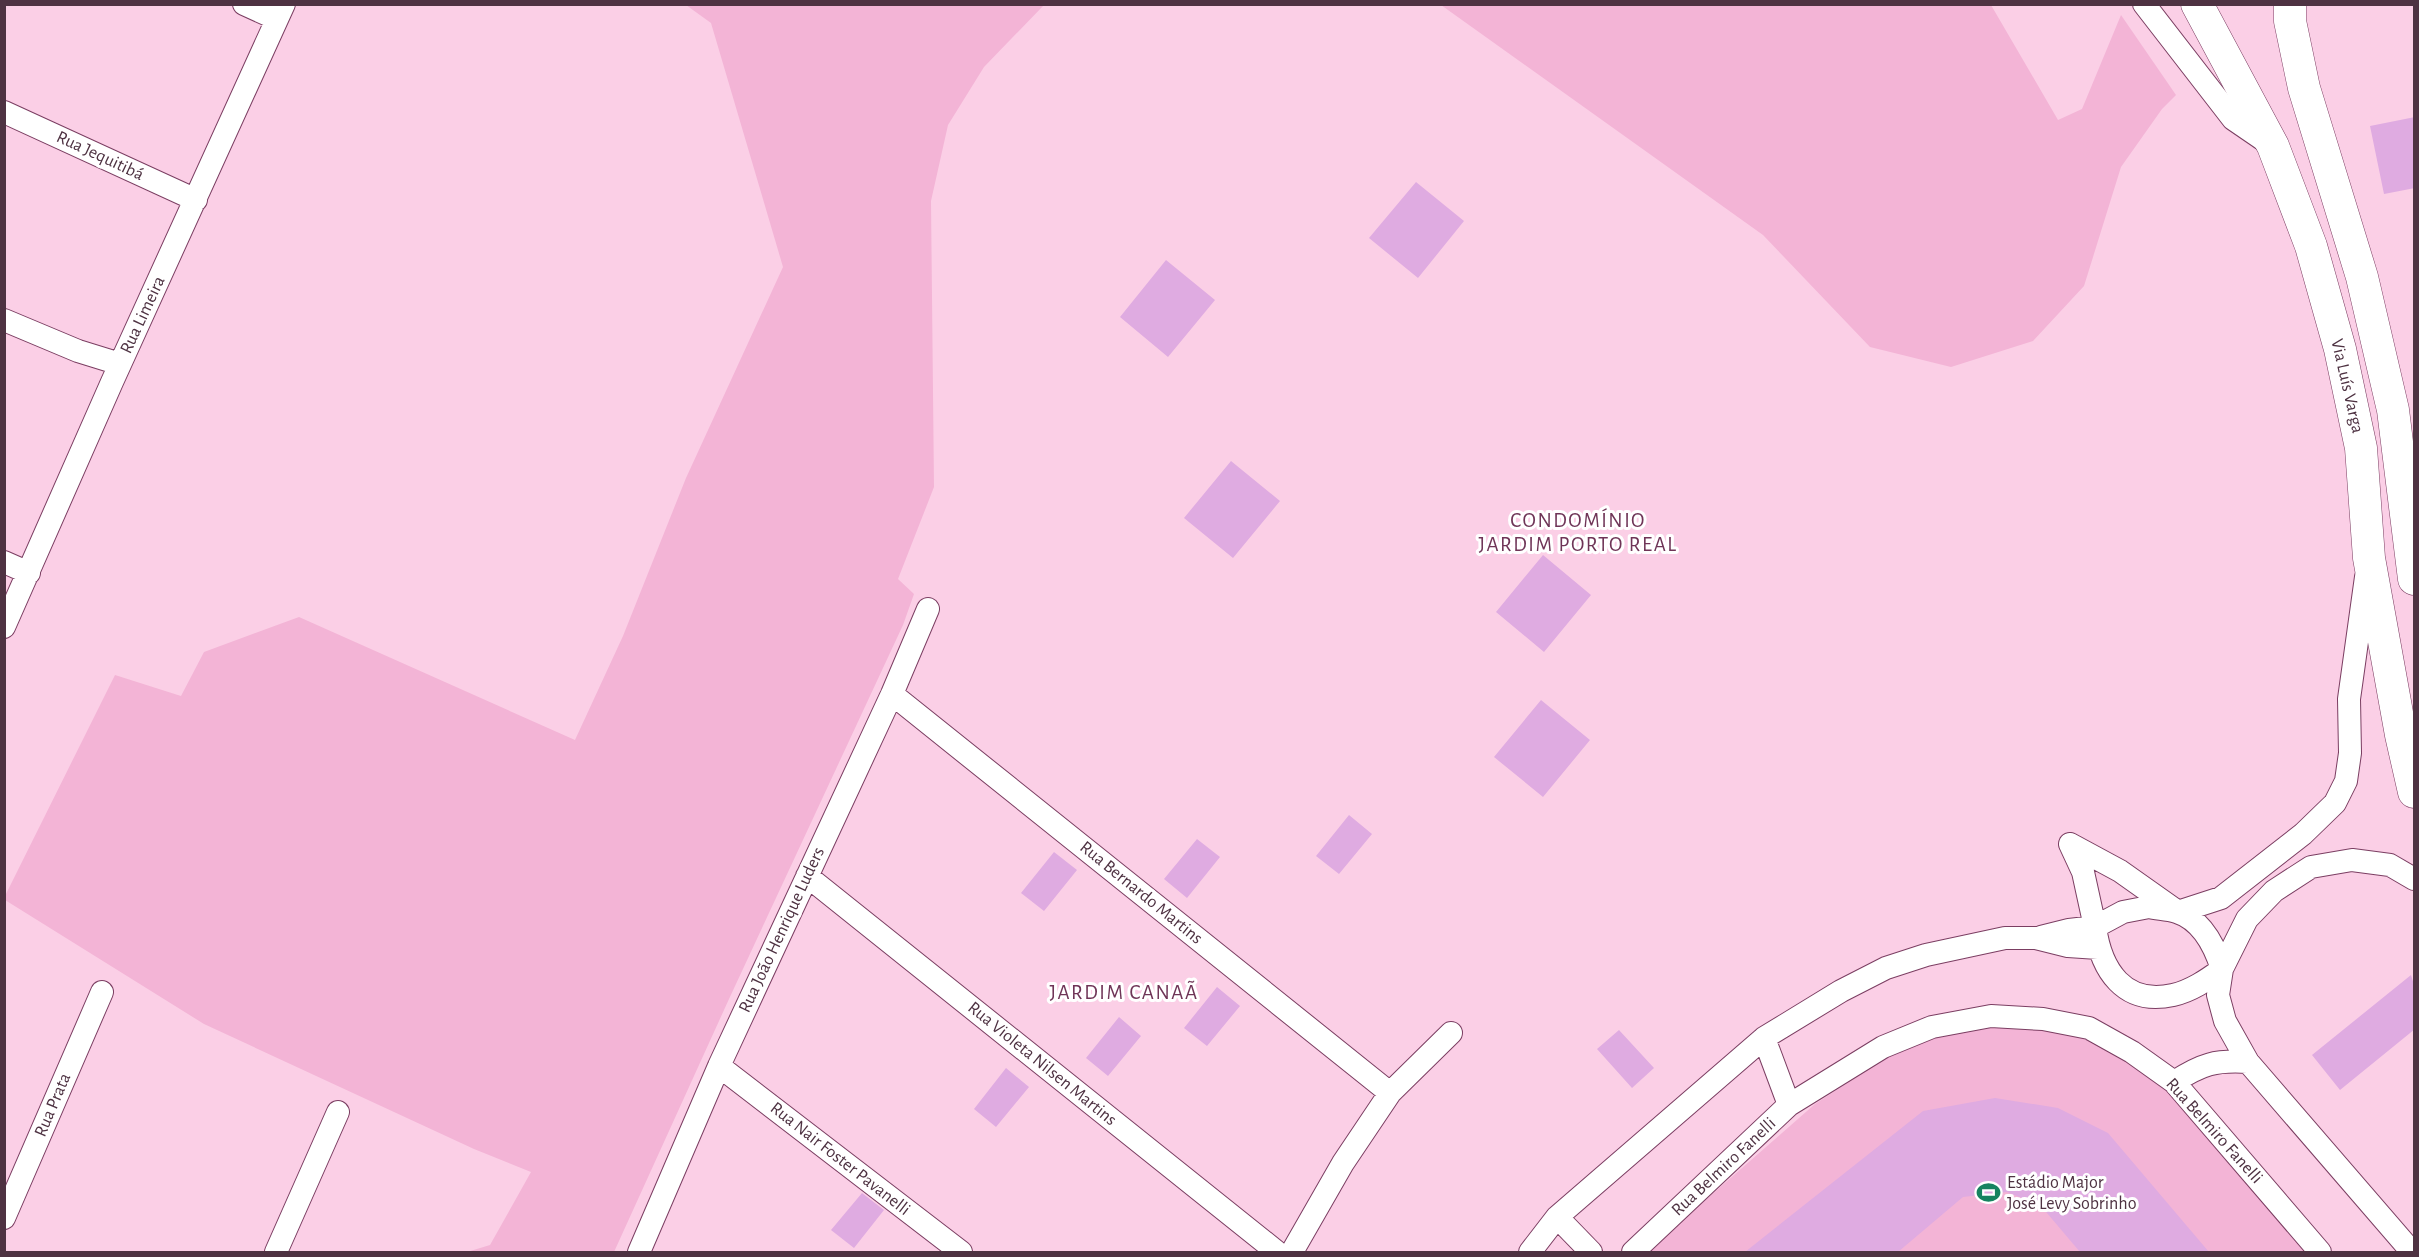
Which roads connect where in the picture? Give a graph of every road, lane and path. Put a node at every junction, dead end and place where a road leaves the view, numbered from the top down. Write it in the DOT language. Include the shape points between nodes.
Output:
graph roads {
  1 [pos="244,4"];
  2 [pos="2144,4"];
  3 [pos="2197,4"];
  4 [pos="2290,4"];
  5 [pos="280,12"];
  6 [pos="4,112"];
  7 [pos="2273,146"];
  8 [pos="196,200"];
  9 [pos="4,320"];
  10 [pos="116,373"];
  11 [pos="2411,530"];
  12 [pos="2369,558"];
  13 [pos="4,562"];
  14 [pos="28,573"];
  15 [pos="2415,579"];
  16 [pos="928,609"];
  17 [pos="4,627"];
  18 [pos="892,694"];
  19 [pos="2415,792"];
  20 [pos="807,876"];
  21 [pos="2415,879"];
  22 [pos="2178,912"];
  23 [pos="2097,938"];
  24 [pos="2222,969"];
  25 [pos="102,992"];
  26 [pos="1451,1033"];
  27 [pos="1764,1038"];
  28 [pos="2248,1062"];
  29 [pos="719,1066"];
  30 [pos="2174,1082"];
  31 [pos="1390,1093"];
  32 [pos="1790,1105"];
  33 [pos="338,1112"];
  34 [pos="1557,1217"];
  35 [pos="4,1218"];
  36 [pos="276,1252"];
  37 [pos="639,1252"];
  38 [pos="961,1252"];
  39 [pos="1276,1252"];
  40 [pos="1292,1252"];
  41 [pos="1530,1252"];
  42 [pos="1591,1252"];
  43 [pos="1633,1252"];
  44 [pos="2320,1252"];
  45 [pos="2412,1252"];
  1 -- 5 [label="street"];
  2 -- 7 [label="street" via="2233,119"];
  3 -- 7 [label="main road, Via Luís Varga"];
  4 -- 11 [label="main road" via="2304,88 2362,277 2393,410"];
  5 -- 8 [label="street, Rua Limeira"];
  6 -- 8 [label="street, Rua Jequitibá"];
  7 -- 12 [label="main road, Via Luís Varga" via="2311,246 2340,349 2361,448"];
  8 -- 10 [label="street, Rua Limeira"];
  9 -- 10 [label="street" via="78,351"];
  10 -- 14 [label="street, Rua Limeira"];
  11 -- 15 [label="main road"];
  12 -- 19 [label="main road, Via Luís Varga"];
  12 -- 22 [label="street" via="2349,699 2346,781 2334,803 2303,834 2222,898"];
  13 -- 14 [label="street"];
  14 -- 17 [label="street, Rua Limeira"];
  16 -- 18 [label="street, Rua João Henrique Luders"];
  18 -- 20 [label="street, Rua João Henrique Luders"];
  18 -- 31 [label="street, Rua Bernardo Martins"];
  20 -- 29 [label="street, Rua João Henrique Luders"];
  20 -- 39 [label="street, Rua Violeta Nilsen Martins"];
  21 -- 24 [label="street" via="2390,865 2352,860 2311,867 2274,891 2247,919"];
  22 -- 23 [label="street" via="2149,907 2123,912"];
  22 -- 23 [label="street" via="2120,871 2070,844 2083,872"];
  22 -- 24 [label="street" via="2190,919 2215,947"];
  23 -- 24 [label="street" via="2107,969 2122,987 2146,997 2173,995 2199,985"];
  23 -- 27 [label="street" via="2068,930 2036,939 2005,938 1926,955 1886,968 1841,991"];
  24 -- 28 [label="street" via="2218,994 2225,1021"];
  25 -- 35 [label="street, Rua Prata"];
  26 -- 31 [label="street"];
  27 -- 32 [label="street"];
  27 -- 34 [label="street"];
  28 -- 30 [label="street" via="2221,1060 2194,1069"];
  28 -- 45 [label="street"];
  29 -- 37 [label="street, Rua João Henrique Luders"];
  29 -- 38 [label="street, Rua Nair Foster Pavanelli"];
  30 -- 32 [label="street, Rua Belmiro Fanelli" via="2089,1028 2043,1019 1991,1016 1932,1028 1883,1047"];
  30 -- 44 [label="street, Rua Belmiro Fanelli"];
  31 -- 40 [label="street" via="1342,1162"];
  32 -- 43 [label="street, Rua Belmiro Fanelli"];
  33 -- 36 [label="street"];
  34 -- 41 [label="street"];
  34 -- 42 [label="street"];
}
